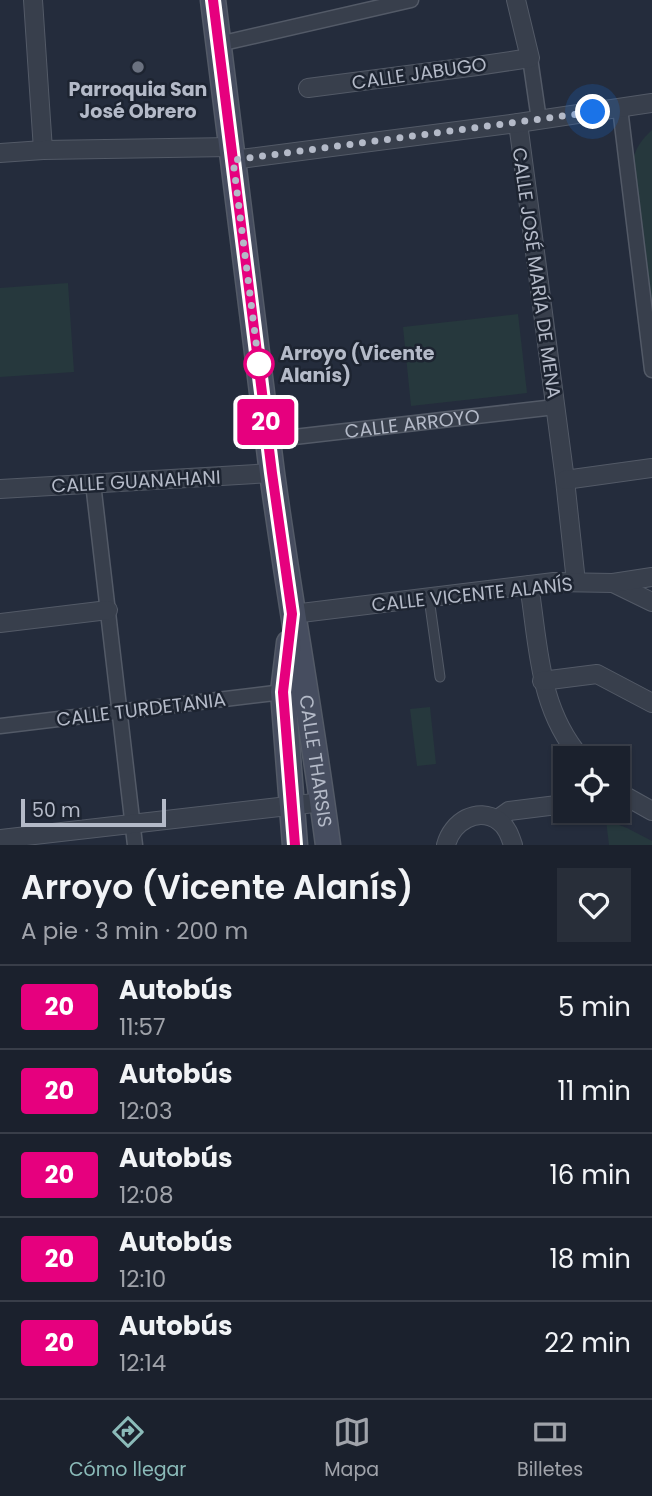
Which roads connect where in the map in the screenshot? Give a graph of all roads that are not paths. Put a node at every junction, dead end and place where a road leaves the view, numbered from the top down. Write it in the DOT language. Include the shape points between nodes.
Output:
graph roads {
  1 [pos="33,0"];
  2 [pos="213,0"];
  3 [pos="411,0"];
  4 [pos="516,0"];
  5 [pos="219,44"];
  6 [pos="530,58"];
  7 [pos="308,88"];
  8 [pos="652,103"];
  9 [pos="620,108"];
  10 [pos="539,120"];
  11 [pos="517,123"];
  12 [pos="43,150"];
  13 [pos="0,153"];
  14 [pos="232,153"];
  15 [pos="652,370"];
  16 [pos="555,407"];
  17 [pos="268,440"];
  18 [pos="652,468"];
  19 [pos="272,473"];
  20 [pos="565,480"];
  21 [pos="93,483"];
  22 [pos="0,489"];
  23 [pos="652,577"];
  24 [pos="576,582"];
  25 [pos="613,583"];
  26 [pos="529,585"];
  27 [pos="429,598"];
  28 [pos="652,603"];
  29 [pos="108,610"];
  30 [pos="292,614"];
  31 [pos="0,623"];
  32 [pos="440,677"];
  33 [pos="542,681"];
  34 [pos="283,692"];
  35 [pos="652,703"];
  36 [pos="120,712"];
  37 [pos="0,726"];
  38 [pos="572,746"];
  39 [pos="630,799"];
  40 [pos="323,802"];
  41 [pos="291,806"];
  42 [pos="553,806"];
  43 [pos="652,811"];
  44 [pos="499,821"];
  45 [pos="133,824"];
  46 [pos="0,839"];
  47 [pos="135,845"];
  48 [pos="295,845"];
  49 [pos="328,845"];
  50 [pos="446,845"];
  51 [pos="513,845"];
  1 -- 12 [label="street"];
  2 -- 5 [label="main road"];
  3 -- 5 [label="street"];
  4 -- 6 [label="street"];
  5 -- 14 [label="main road"];
  6 -- 7 [label="street, CALLE JABUGO"];
  6 -- 10 [label="street"];
  8 -- 9 [label="street"];
  9 -- 10 [label="street"];
  9 -- 15 [label="street"];
  10 -- 11 [label="street"];
  11 -- 14 [label="street, CALLE JOSÉ MARÍA DE MENA"];
  11 -- 16 [label="street, CALLE JOSÉ MARÍA DE MENA"];
  12 -- 13 [label="street, CALLE JOSÉ MARÍA DE MENA"];
  12 -- 14 [label="street, CALLE JOSÉ MARÍA DE MENA"];
  14 -- 17 [label="main road"];
  16 -- 17 [label="street, CALLE ARROYO"];
  16 -- 20 [label="street, CALLE JOSÉ MARÍA DE MENA"];
  17 -- 19 [label="main road"];
  18 -- 20 [label="street"];
  19 -- 21 [label="street, CALLE GUANAHANI"];
  19 -- 30 [label="main road"];
  20 -- 24 [label="street, CALLE JOSÉ MARÍA DE MENA"];
  21 -- 22 [label="street, CALLE GUANAHANI"];
  21 -- 29 [label="street"];
  23 -- 25 [label="street, CALLE VICENTE ALANÍS"];
  24 -- 25 [label="street, CALLE VICENTE ALANÍS"];
  24 -- 26 [label="street, CALLE VICENTE ALANÍS"];
  25 -- 28 [label="street"];
  26 -- 27 [label="street, CALLE VICENTE ALANÍS"];
  26 -- 33 [label="street"];
  27 -- 30 [label="street, CALLE VICENTE ALANÍS"];
  27 -- 32 [label="lane"];
  29 -- 31 [label="street"];
  29 -- 36 [label="street"];
  30 -- 34 [label="main road, CALLE THARSIS"];
  30 -- 40 [label="main road, CALLE THARSIS"];
  33 -- 35 [label="street" via="597,674"];
  33 -- 38 [label="street" via="553,715"];
  34 -- 36 [label="street, CALLE TURDETANIA"];
  34 -- 41 [label="main road, CALLE THARSIS"];
  36 -- 37 [label="street, CALLE TURDETANIA"];
  36 -- 45 [label="street"];
  39 -- 43 [label="street"];
  40 -- 41 [label="street"];
  40 -- 49 [label="main road, CALLE THARSIS"];
  41 -- 45 [label="street"];
  41 -- 48 [label="main road, CALLE THARSIS"];
  42 -- 44 [label="street" via="509,811"];
  44 -- 50 [label="street" via="467,818 450,832"];
  44 -- 51 [label="street"];
  45 -- 46 [label="street"];
  45 -- 47 [label="street"];
}
